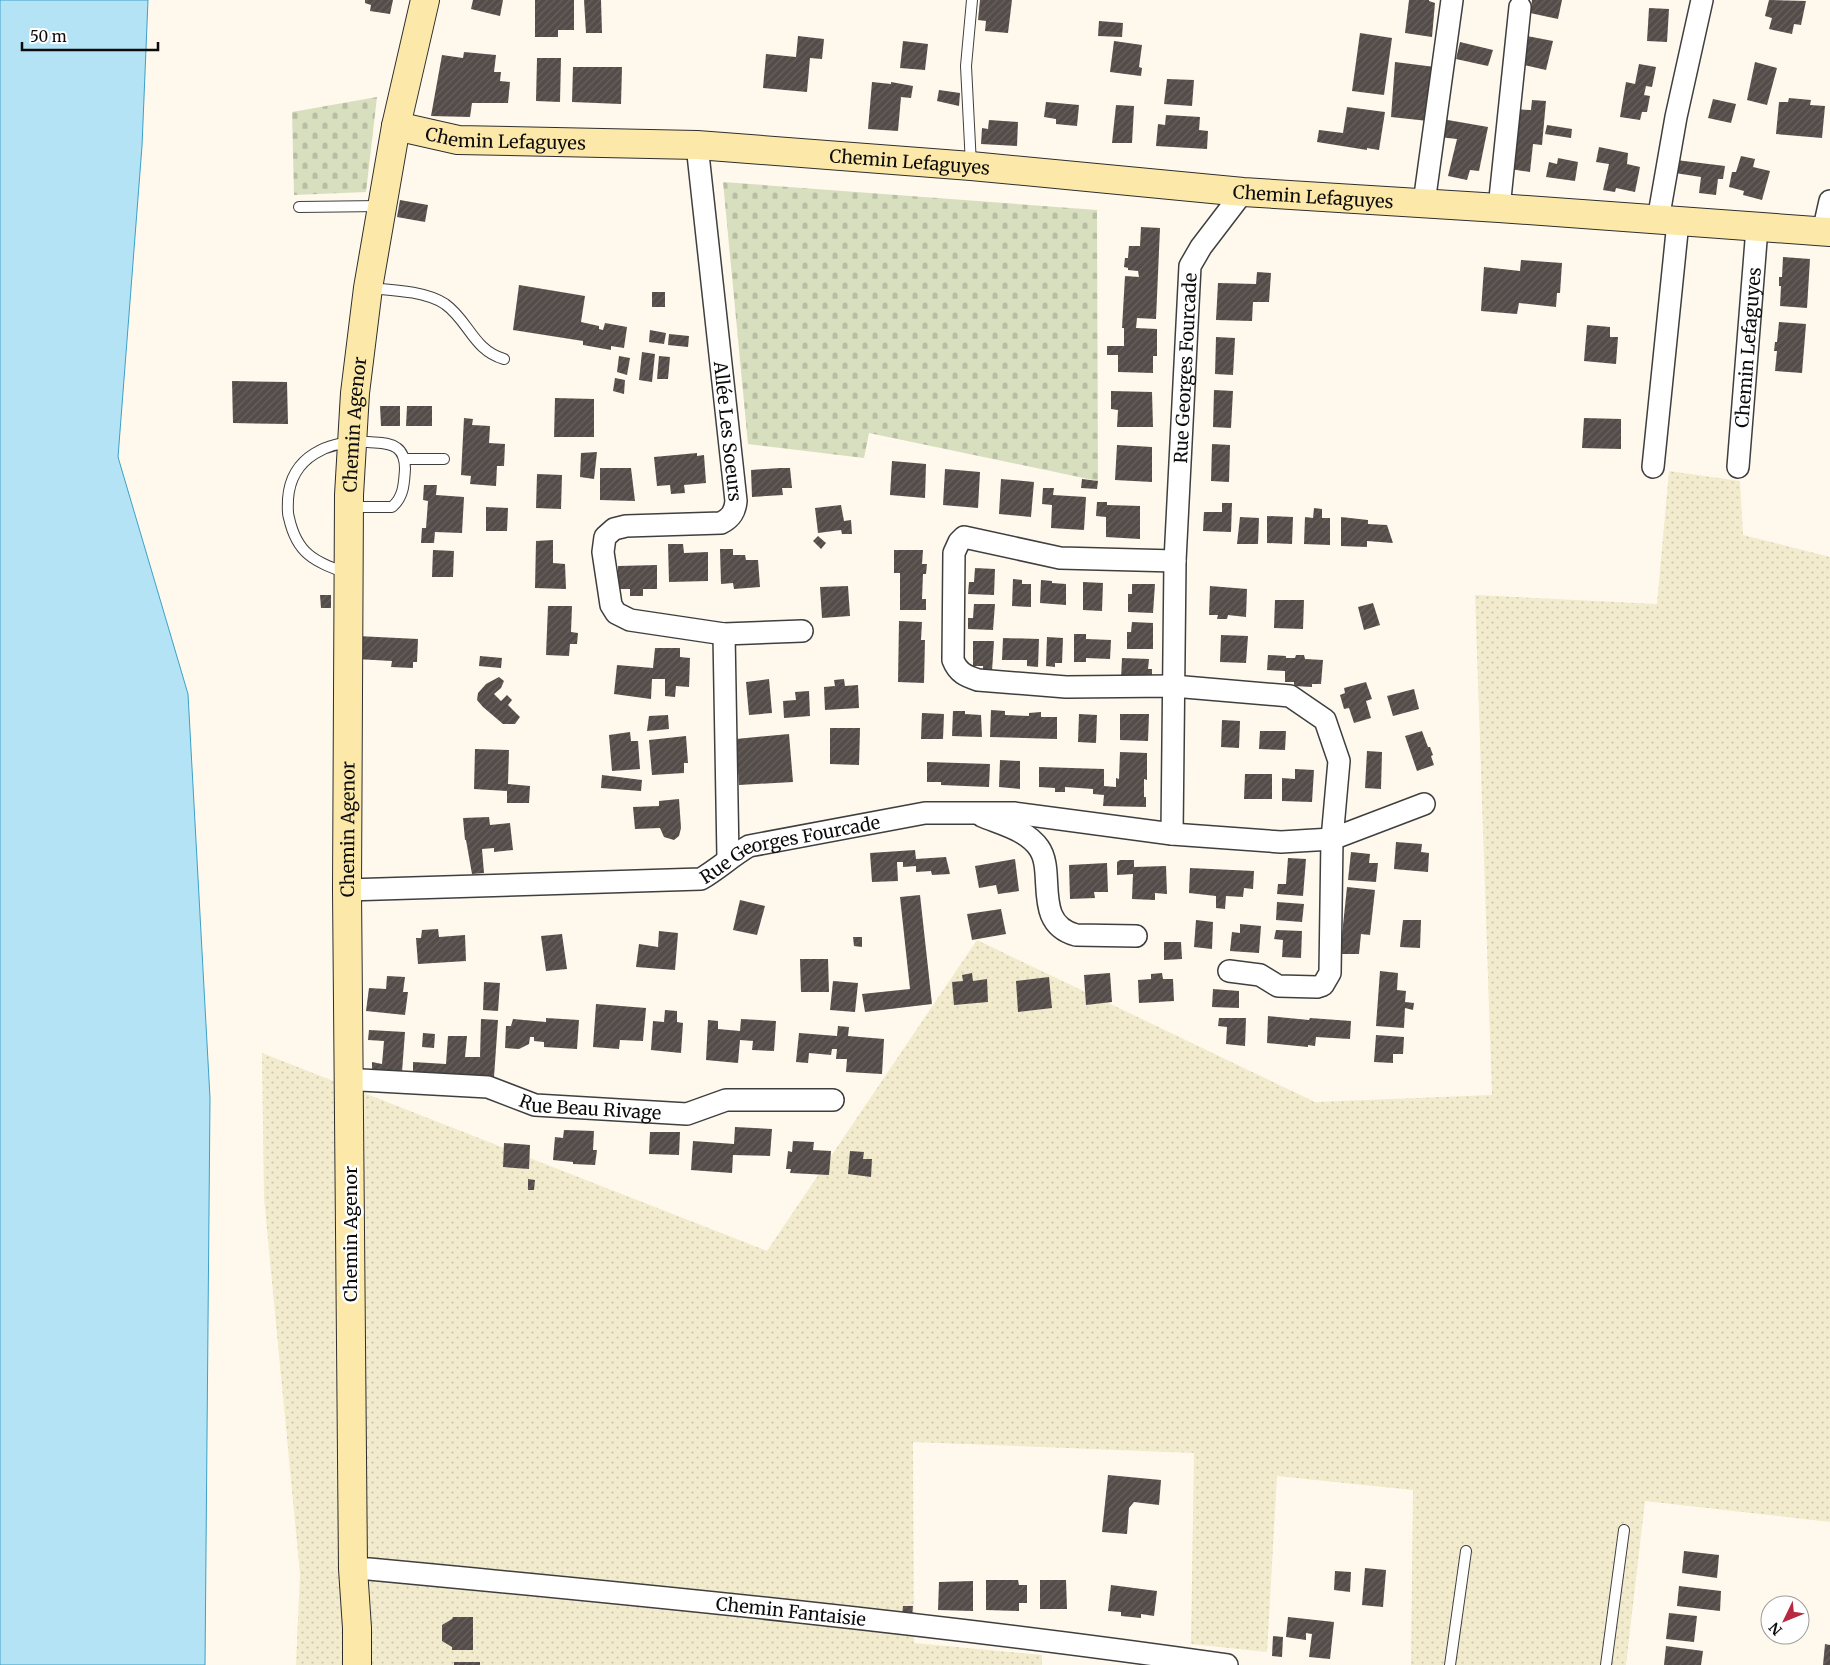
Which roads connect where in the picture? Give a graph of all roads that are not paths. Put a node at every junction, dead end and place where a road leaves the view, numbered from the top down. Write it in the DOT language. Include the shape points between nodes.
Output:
graph roads {
  1 [pos="425,0"];
  2 [pos="972,0"];
  3 [pos="1452,0"];
  4 [pos="1702,0"];
  5 [pos="1520,7"];
  6 [pos="396,126"];
  7 [pos="697,144"];
  8 [pos="972,166"];
  9 [pos="1243,192"];
  10 [pos="1830,201"];
  11 [pos="1424,203"];
  12 [pos="381,206"];
  13 [pos="299,207"];
  14 [pos="1499,208"];
  15 [pos="1668,221"];
  16 [pos="1757,228"];
  17 [pos="1826,232"];
  18 [pos="368,288"];
  19 [pos="504,359"];
  20 [pos="352,441"];
  21 [pos="405,459"];
  22 [pos="444,459"];
  23 [pos="1653,467"];
  24 [pos="1738,467"];
  25 [pos="349,507"];
  26 [pos="1176,561"];
  27 [pos="349,574"];
  28 [pos="802,631"];
  29 [pos="724,634"];
  30 [pos="1173,686"];
  31 [pos="1424,804"];
  32 [pos="975,813"];
  33 [pos="1172,834"];
  34 [pos="1332,839"];
  35 [pos="728,858"];
  36 [pos="347,890"];
  37 [pos="1136,936"];
  38 [pos="1229,971"];
  39 [pos="349,1082"];
  40 [pos="833,1100"];
  41 [pos="1624,1530"];
  42 [pos="1466,1551"];
  43 [pos="353,1569"];
  44 [pos="1129,1658"];
  45 [pos="358,1665"];
  46 [pos="1227,1665"];
  47 [pos="1450,1665"];
  48 [pos="1606,1665"];
  1 -- 6 [label="main road, Chemin Agenor"];
  2 -- 8 [label="lane" via="966,66"];
  3 -- 11 [label="street"];
  4 -- 15 [label="street" via="1676,117"];
  5 -- 14 [label="street"];
  6 -- 7 [label="main road, Chemin Lefaguyes" via="458,140"];
  6 -- 12 [label="main road, Chemin Agenor"];
  7 -- 8 [label="main road, Chemin Lefaguyes"];
  7 -- 29 [label="street, Allée Les Soeurs" via="735,511 721,523 614,529 605,537 603,552 611,605 616,614 630,620"];
  8 -- 9 [label="main road, Chemin Lefaguyes"];
  9 -- 11 [label="main road, Chemin Lefaguyes"];
  9 -- 26 [label="street, Rue Georges Fourcade" via="1190,266"];
  10 -- 17 [label="street"];
  11 -- 14 [label="main road, Chemin Lefaguyes"];
  12 -- 13 [label="lane"];
  12 -- 18 [label="main road, Chemin Agenor"];
  14 -- 15 [label="main road, Chemin Lefaguyes"];
  15 -- 16 [label="main road, Chemin Lefaguyes"];
  15 -- 23 [label="street"];
  16 -- 17 [label="main road, Chemin Lefaguyes"];
  16 -- 24 [label="street, Chemin Lefaguyes"];
  18 -- 19 [label="lane" via="404,291 444,304 456,314 481,347"];
  18 -- 20 [label="main road, Chemin Agenor"];
  20 -- 21 [label="lane" via="387,443 398,449"];
  20 -- 25 [label="main road, Chemin Agenor"];
  20 -- 27 [label="lane" via="325,448 298,466 290,484 288,513 291,528 306,553 320,564"];
  21 -- 22 [label="lane"];
  21 -- 25 [label="lane" via="402,496 392,507"];
  25 -- 27 [label="main road, Chemin Agenor"];
  26 -- 30 [label="street, Rue Georges Fourcade"];
  26 -- 30 [label="street" via="1060,558 964,537 954,553 952,660 965,676 978,680 1066,687"];
  27 -- 36 [label="main road, Chemin Agenor"];
  28 -- 29 [label="street, Allée Les Soeurs"];
  29 -- 35 [label="street"];
  30 -- 33 [label="street, Rue Georges Fourcade"];
  30 -- 34 [label="street" via="1290,696 1325,720 1340,761"];
  31 -- 34 [label="street, Rue Georges Fourcade"];
  32 -- 33 [label="street, Rue Georges Fourcade" via="1014,813"];
  32 -- 35 [label="street, Rue Georges Fourcade" via="925,813 749,846"];
  32 -- 37 [label="street" via="1028,836 1040,849 1045,862 1046,899 1058,924 1068,933"];
  33 -- 34 [label="street, Rue Georges Fourcade" via="1281,842"];
  34 -- 38 [label="street" via="1328,980 1317,987 1278,986 1260,975"];
  35 -- 36 [label="street, Rue Georges Fourcade" via="719,869 701,879"];
  36 -- 39 [label="main road, Chemin Agenor"];
  39 -- 40 [label="street, Rue Beau Rivage" via="488,1087 535,1105 687,1114 726,1100"];
  39 -- 43 [label="main road, Chemin Agenor"];
  41 -- 48 [label="lane"];
  42 -- 47 [label="lane"];
  43 -- 44 [label="street, Chemin Fantaisie" via="845,1617"];
  43 -- 45 [label="main road, Chemin Agenor"];
  44 -- 46 [label="street, Chemin Fantaisie"];
}
